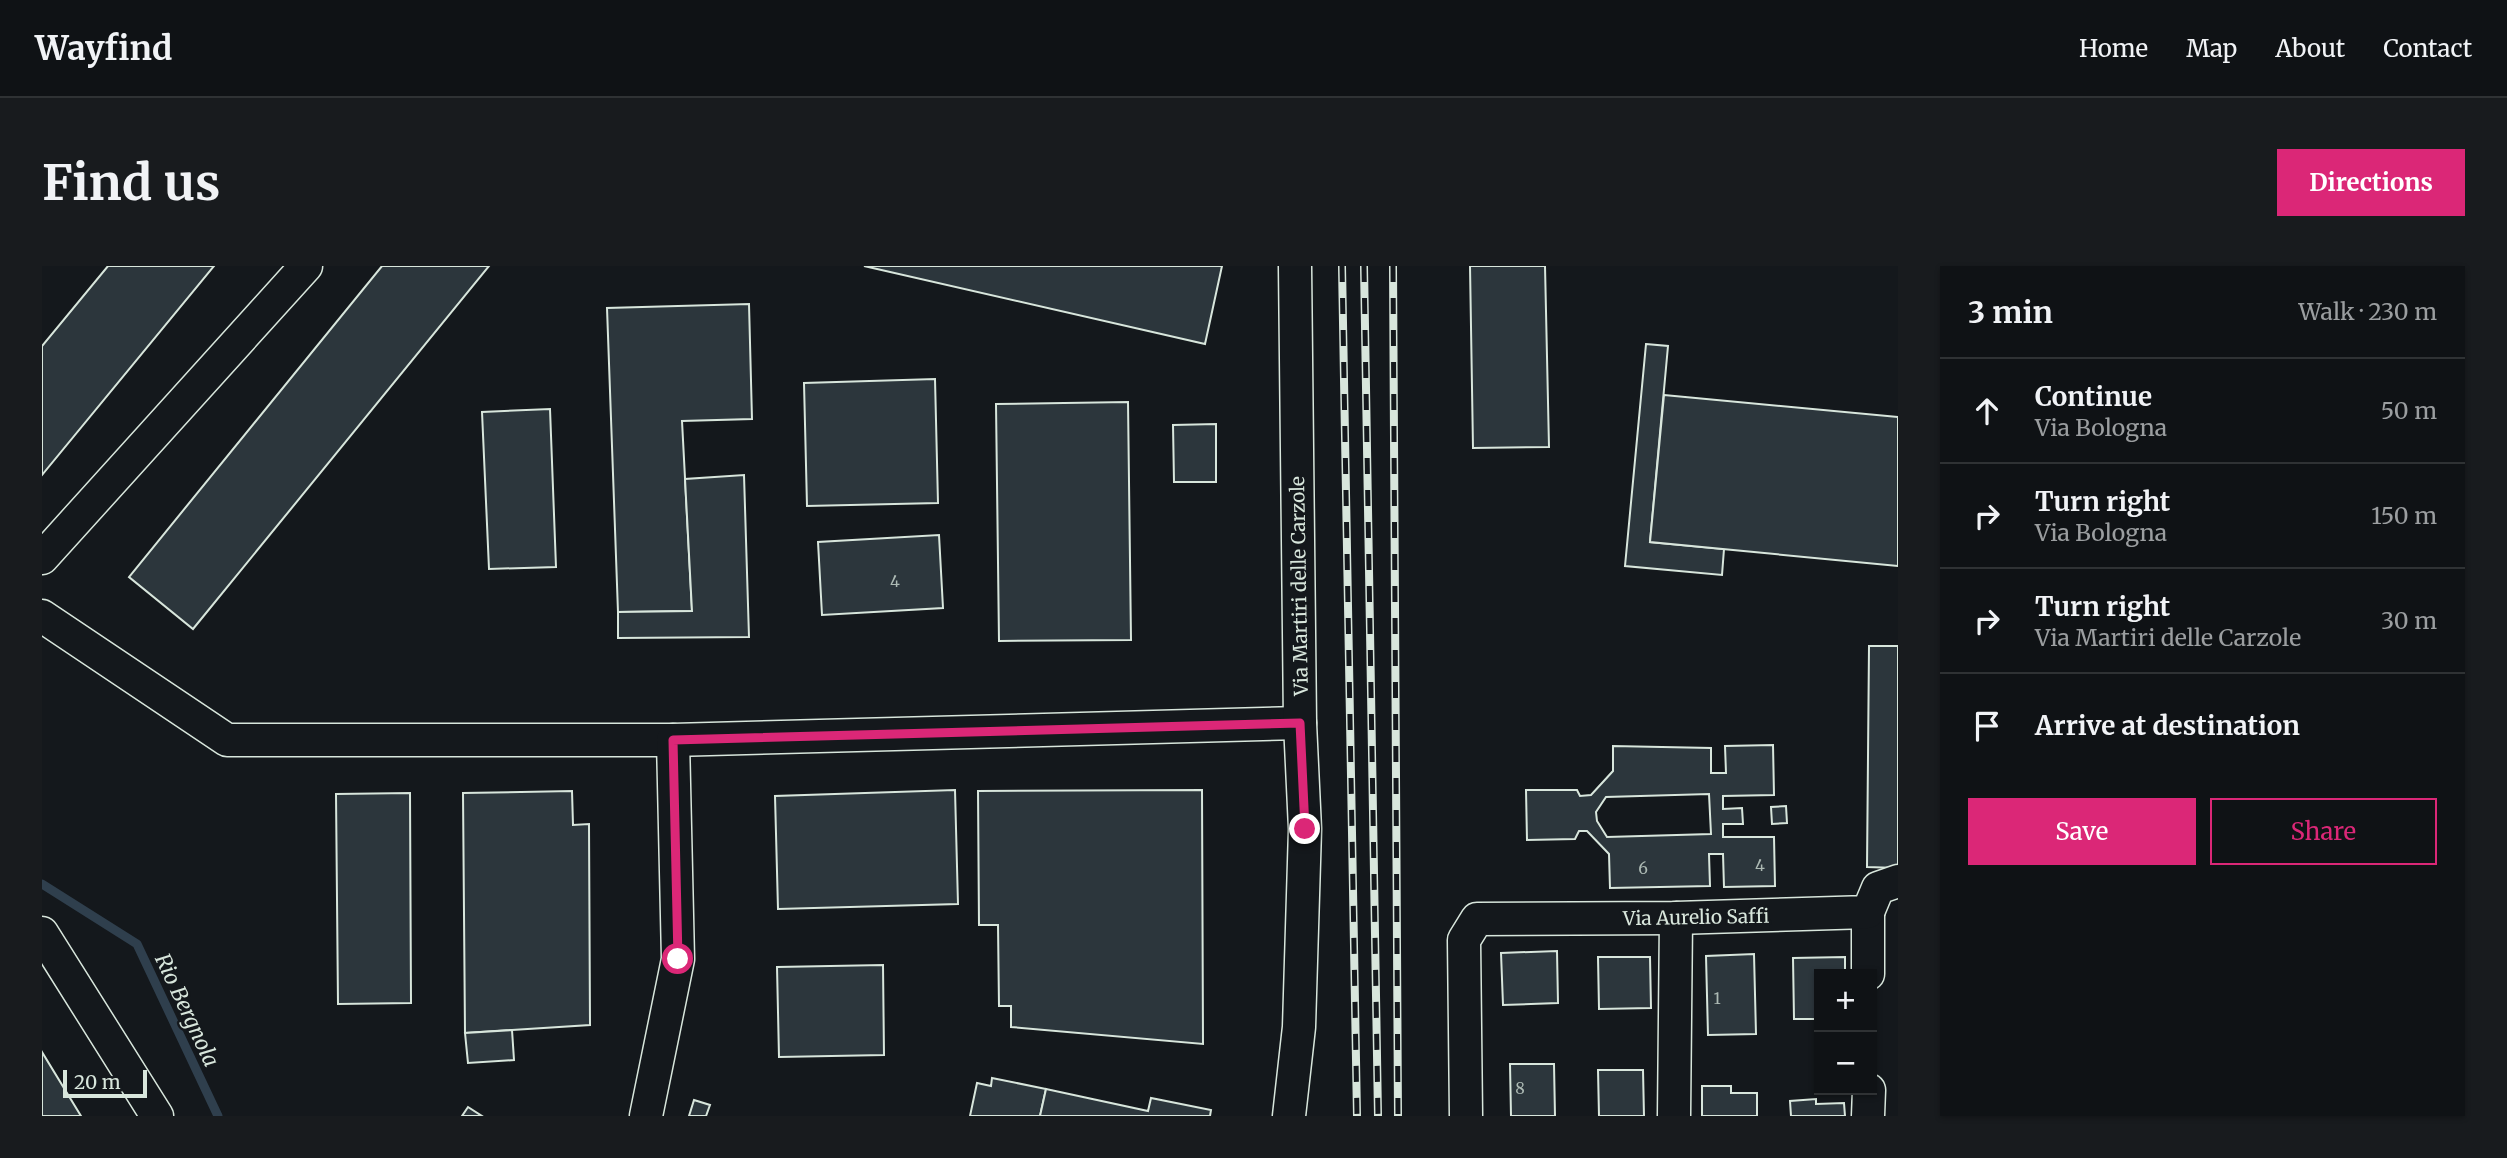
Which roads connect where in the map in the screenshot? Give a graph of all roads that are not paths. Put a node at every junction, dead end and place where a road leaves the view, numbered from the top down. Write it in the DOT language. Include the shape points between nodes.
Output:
graph roads {
  1 [pos="306,266"];
  2 [pos="1295,266"];
  3 [pos="42,558"];
  4 [pos="42,616"];
  5 [pos="1300,723"];
  6 [pos="673,740"];
  7 [pos="1898,881"];
  8 [pos="1868,912"];
  9 [pos="1676,918"];
  10 [pos="42,933"];
  11 [pos="1868,969"];
  12 [pos="1869,1095"];
  13 [pos="157,1116"];
  14 [pos="646,1116"];
  15 [pos="1289,1116"];
  16 [pos="1466,1116"];
  17 [pos="1674,1116"];
  18 [pos="1868,1116"];
  1 -- 3 [label="street"];
  2 -- 5 [label="street, Via Martiri delle Carzole"];
  4 -- 6 [label="street" via="227,740"];
  5 -- 6 [label="street"];
  5 -- 15 [label="street, Via Martiri delle Carzole" via="1305,829 1300,1027"];
  6 -- 14 [label="street" via="678,959"];
  7 -- 8 [label="street" via="1878,888"];
  8 -- 9 [label="street, Via Aurelio Saffi"];
  8 -- 11 [label="street"];
  9 -- 16 [label="street, Via Aurelio Saffi" via="1478,919 1464,940"];
  9 -- 17 [label="street"];
  10 -- 13 [label="street"];
  12 -- 18 [label="street"];
}
